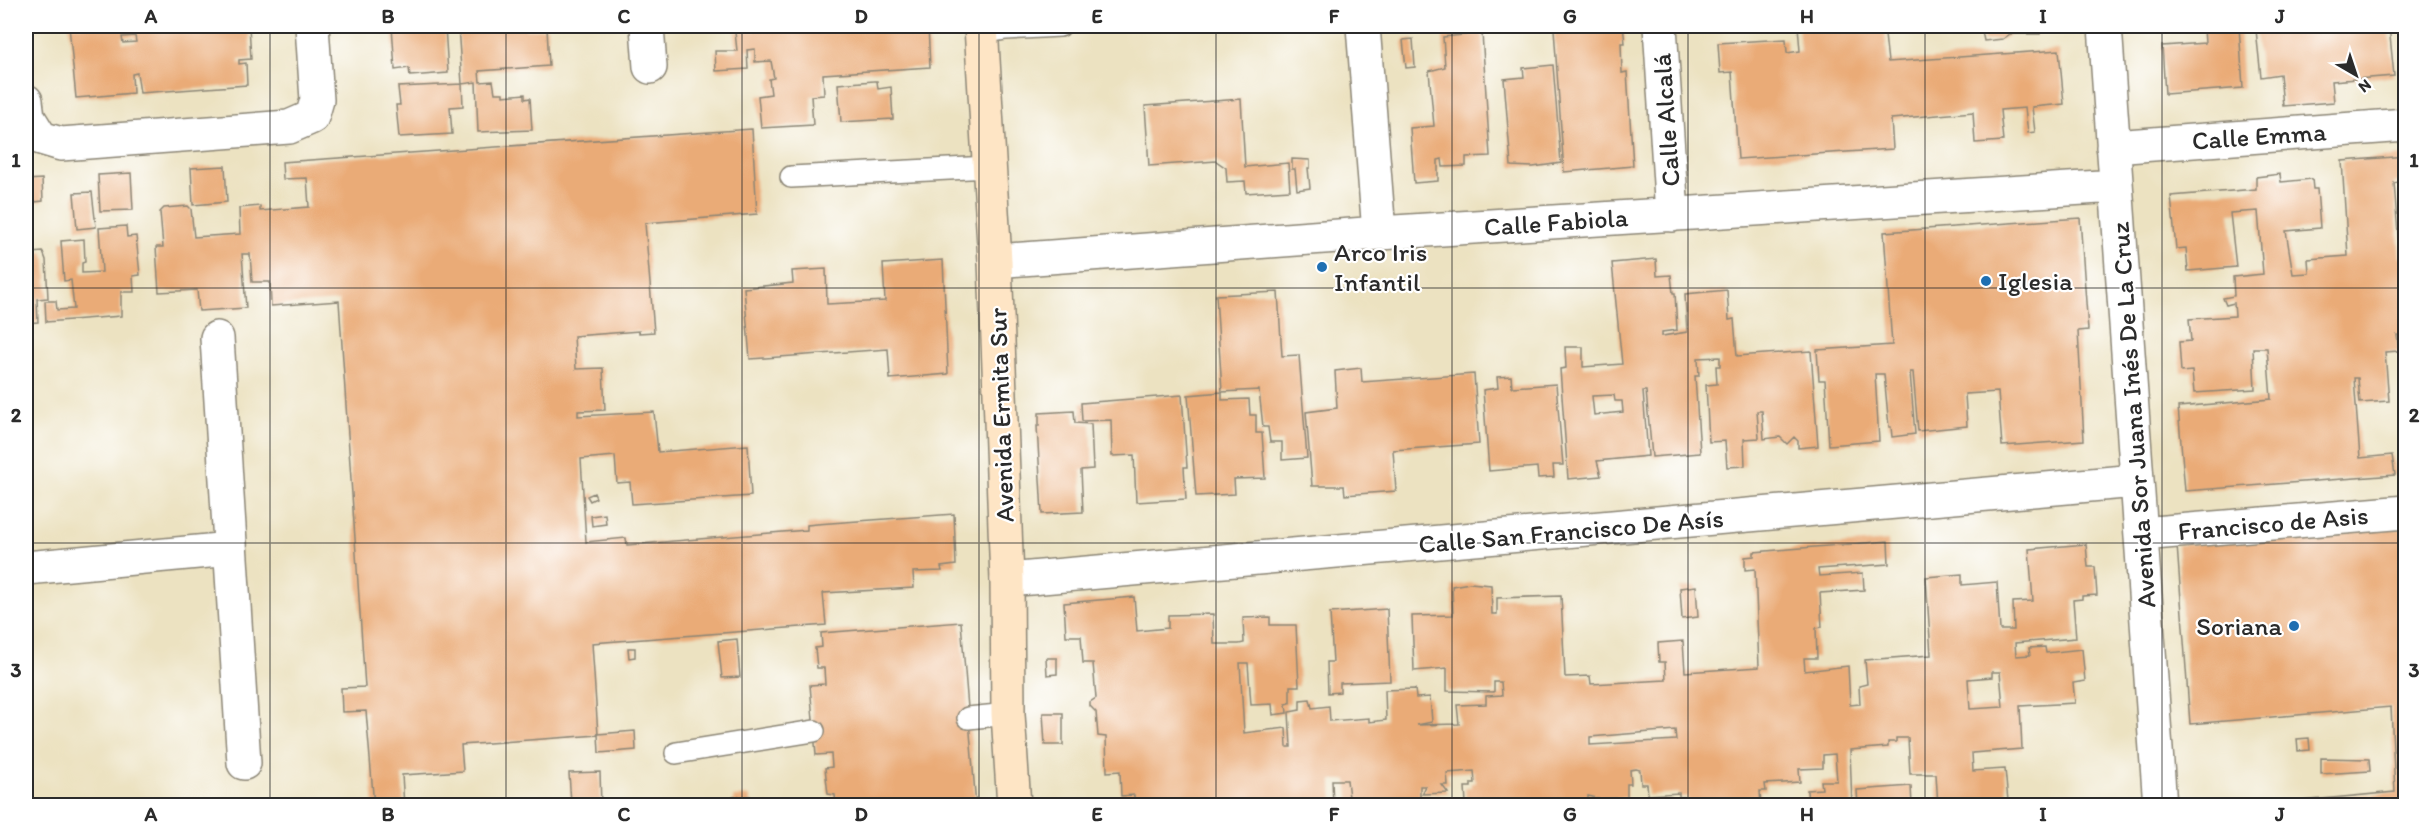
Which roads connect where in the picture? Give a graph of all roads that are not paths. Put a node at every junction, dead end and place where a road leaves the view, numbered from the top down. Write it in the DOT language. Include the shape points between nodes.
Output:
graph roads {
  1 [pos="312,26"];
  2 [pos="647,26"];
  3 [pos="1060,26"];
  4 [pos="1364,26"];
  5 [pos="1660,26"];
  6 [pos="2105,26"];
  7 [pos="981,29"];
  8 [pos="650,67"];
  9 [pos="26,101"];
  10 [pos="2406,125"];
  11 [pos="2114,147"];
  12 [pos="989,167"];
  13 [pos="791,177"];
  14 [pos="2116,186"];
  15 [pos="1672,214"];
  16 [pos="1379,233"];
  17 [pos="995,261"];
  18 [pos="217,338"];
  19 [pos="2136,481"];
  20 [pos="2406,512"];
  21 [pos="2141,534"];
  22 [pos="230,549"];
  23 [pos="26,568"];
  24 [pos="1007,580"];
  25 [pos="1008,714"];
  26 [pos="968,718"];
  27 [pos="814,731"];
  28 [pos="676,753"];
  29 [pos="244,763"];
  30 [pos="1014,806"];
  31 [pos="2160,806"];
  1 -- 9 [label="street" via="317,100 312,117 289,126 61,144 40,138 28,117"];
  2 -- 8 [label="street"];
  3 -- 7 [label="lane"];
  4 -- 16 [label="street"];
  5 -- 15 [label="street, Calle Alcalá"];
  6 -- 11 [label="street, Avenida Sor Juana Inés De La Cruz"];
  7 -- 12 [label="main road, Avenida Ermita Sur"];
  10 -- 11 [label="street, Calle Emma"];
  11 -- 14 [label="street, Avenida Sor Juana Inés De La Cruz"];
  12 -- 13 [label="lane"];
  12 -- 17 [label="main road, Avenida Ermita Sur"];
  14 -- 15 [label="street, Calle Fabiola"];
  14 -- 19 [label="street, Avenida Sor Juana Inés De La Cruz"];
  15 -- 16 [label="street, Calle Fabiola"];
  16 -- 17 [label="street, Calle Fabiola"];
  17 -- 24 [label="main road, Avenida Ermita Sur"];
  18 -- 22 [label="street"];
  19 -- 21 [label="street, Avenida Sor Juana Inés De La Cruz"];
  19 -- 24 [label="street, Calle San Francisco De Asís"];
  20 -- 21 [label="street, Francisco de Asis"];
  21 -- 31 [label="street, Avenida Sor Juana Inés De La Cruz"];
  22 -- 23 [label="street"];
  22 -- 29 [label="street"];
  24 -- 25 [label="main road, Avenida Ermita Sur"];
  25 -- 26 [label="lane"];
  25 -- 30 [label="main road, Avenida Ermita Sur"];
  27 -- 28 [label="lane"];
}
